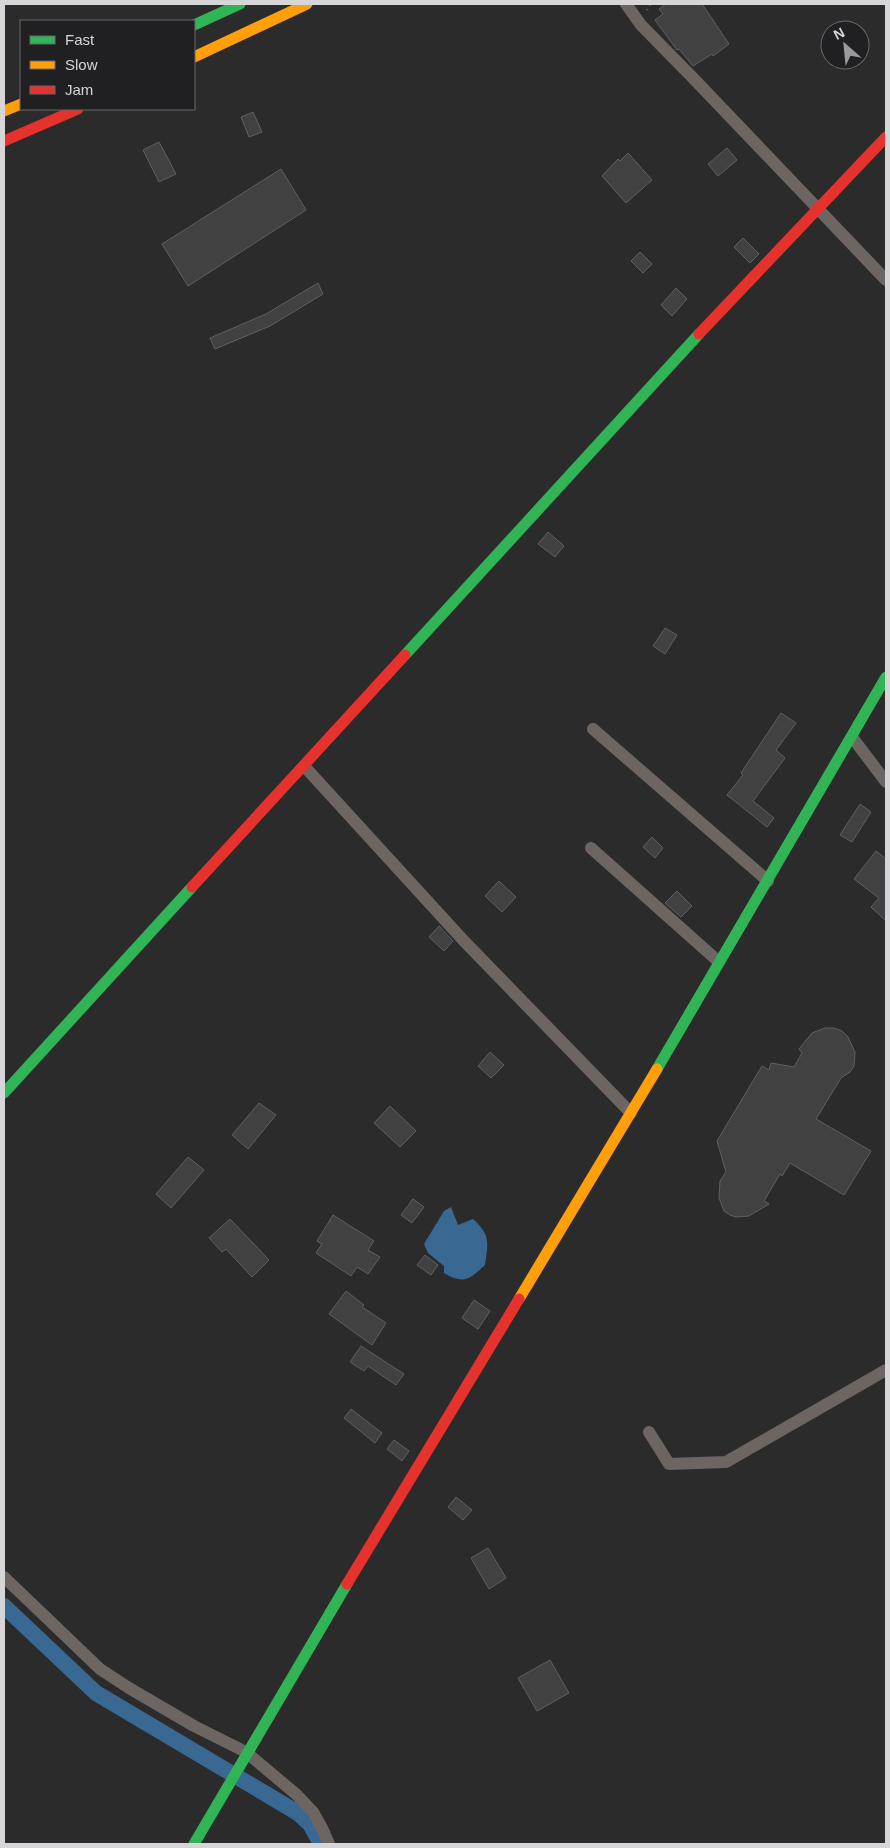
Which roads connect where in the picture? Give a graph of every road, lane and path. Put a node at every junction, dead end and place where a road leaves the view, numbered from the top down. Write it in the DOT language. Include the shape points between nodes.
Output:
graph roads {
  1 [pos="240,4"];
  2 [pos="307,4"];
  3 [pos="626,4"];
  4 [pos="195,25"];
  5 [pos="195,57"];
  6 [pos="20,104"];
  7 [pos="76,110"];
  8 [pos="4,111"];
  9 [pos="886,138"];
  10 [pos="4,141"];
  11 [pos="817,208"];
  12 [pos="886,280"];
  13 [pos="886,677"];
  14 [pos="593,729"];
  15 [pos="852,737"];
  16 [pos="304,766"];
  17 [pos="886,782"];
  18 [pos="591,848"];
  19 [pos="768,881"];
  20 [pos="719,962"];
  21 [pos="4,1093"];
  22 [pos="631,1113"];
  23 [pos="886,1370"];
  24 [pos="649,1432"];
  25 [pos="4,1577"];
  26 [pos="246,1752"];
  27 [pos="194,1844"];
  28 [pos="329,1844"];
  1 -- 4 [label="main road"];
  2 -- 5 [label="main road"];
  3 -- 11 [label="street" via="641,26"];
  6 -- 8 [label="main road"];
  7 -- 10 [label="main road"];
  9 -- 11 [label="main road"];
  11 -- 12 [label="street"];
  11 -- 16 [label="main road"];
  13 -- 15 [label="main road"];
  14 -- 19 [label="street"];
  15 -- 17 [label="street"];
  15 -- 19 [label="main road"];
  16 -- 21 [label="main road"];
  16 -- 22 [label="street" via="464,941"];
  18 -- 20 [label="street"];
  19 -- 20 [label="main road"];
  20 -- 22 [label="main road"];
  22 -- 26 [label="main road"];
  23 -- 24 [label="street" via="726,1462 669,1464"];
  25 -- 26 [label="street" via="100,1668 186,1722"];
  26 -- 27 [label="main road"];
  26 -- 28 [label="street" via="313,1812"];
}
